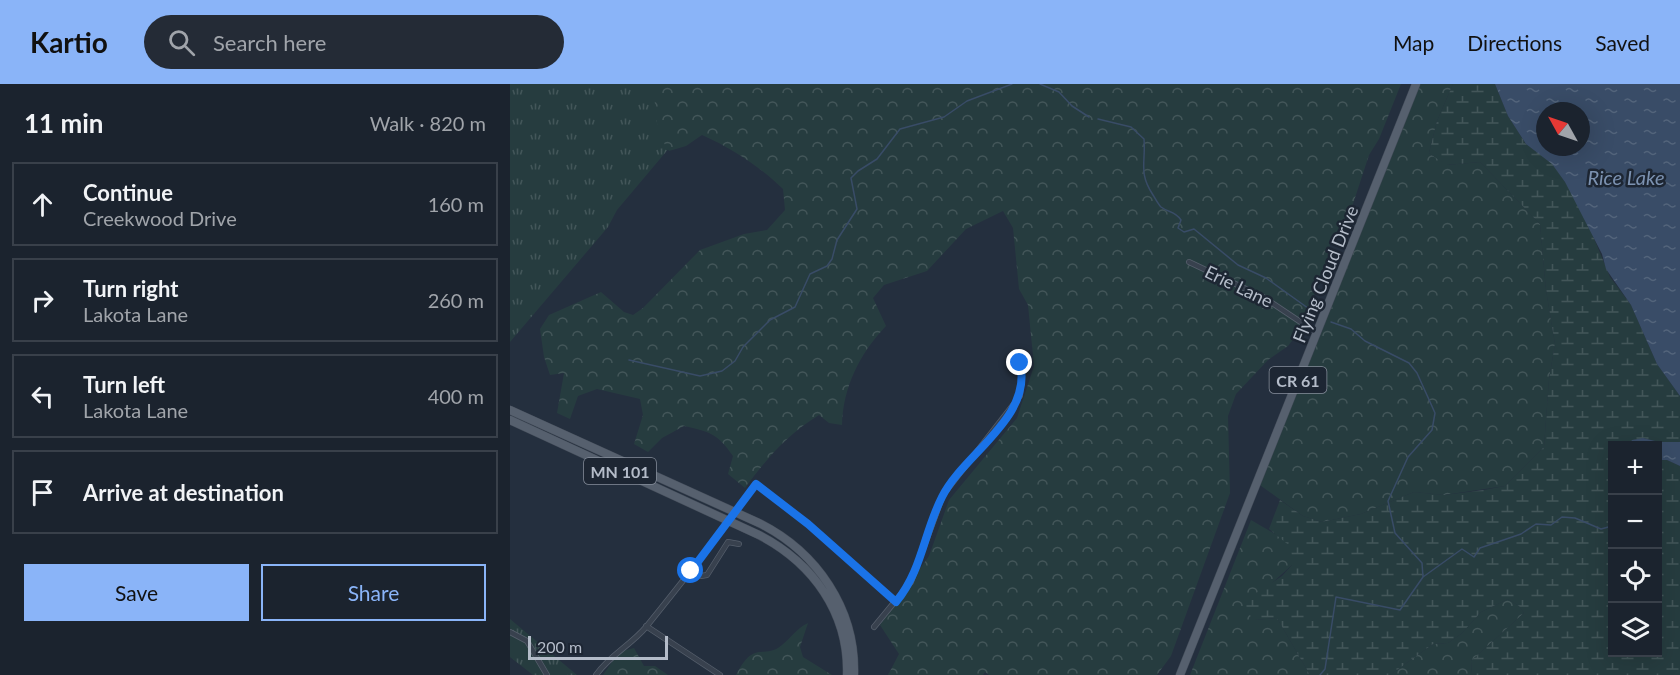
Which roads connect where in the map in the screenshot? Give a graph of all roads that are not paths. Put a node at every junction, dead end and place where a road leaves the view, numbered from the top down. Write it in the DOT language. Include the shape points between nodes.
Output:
graph roads {
  1 [pos="1416,84"];
  2 [pos="1189,262"];
  3 [pos="1317,333"];
  4 [pos="1020,363"];
  5 [pos="510,410"];
  6 [pos="510,420"];
  7 [pos="736,513"];
  8 [pos="730,522"];
  9 [pos="739,544"];
  10 [pos="693,569"];
  11 [pos="896,602"];
  12 [pos="646,626"];
  13 [pos="874,627"];
  14 [pos="510,632"];
  15 [pos="547,675"];
  16 [pos="596,675"];
  17 [pos="720,675"];
  18 [pos="847,675"];
  19 [pos="854,675"];
  20 [pos="1180,675"];
  1 -- 3 [label="main road, Flying Cloud Drive / CR 61"];
  2 -- 3 [label="street, Erie Lane" via="1239,284"];
  3 -- 20 [label="main road, Flying Cloud Drive / CR 61"];
  4 -- 11 [label="street" via="1020,396 943,495 915,573"];
  5 -- 7 [label="main road, MN 101"];
  6 -- 8 [label="main road, MN 101"];
  7 -- 8 [label="street"];
  7 -- 11 [label="street" via="756,484"];
  7 -- 19 [label="main road, MN 101" via="792,542 824,576 841,605 849,629"];
  8 -- 10 [label="street"];
  8 -- 18 [label="main road, MN 101" via="782,548 819,584 843,632"];
  9 -- 10 [label="street" via="729,542 707,575 701,576"];
  10 -- 12 [label="street"];
  11 -- 13 [label="street"];
  12 -- 16 [label="street"];
  12 -- 17 [label="street"];
  14 -- 15 [label="street" via="526,641"];
}
